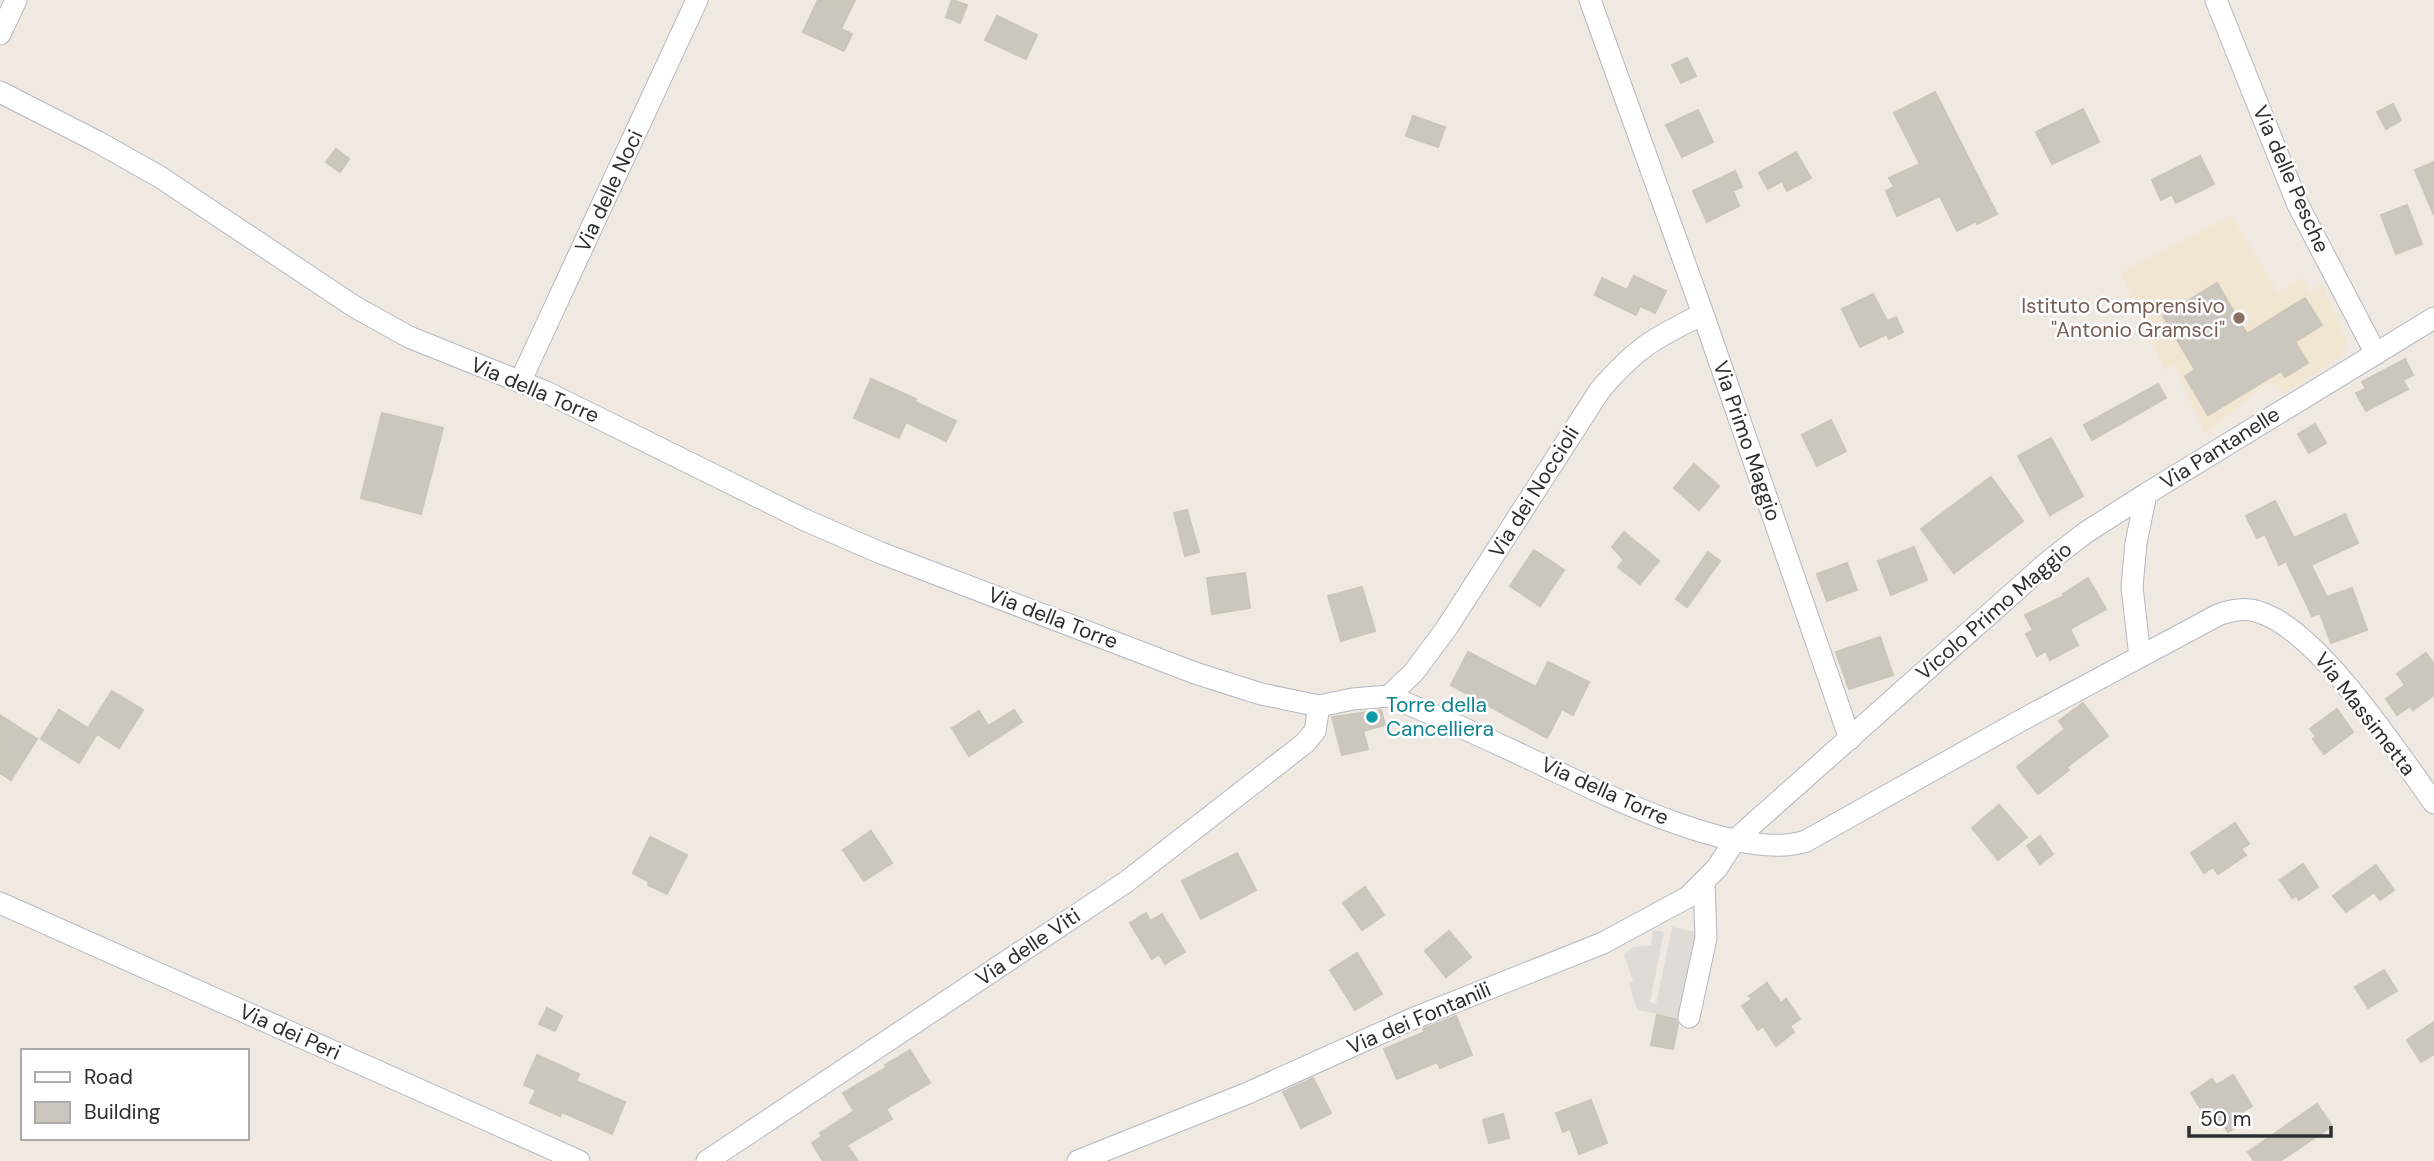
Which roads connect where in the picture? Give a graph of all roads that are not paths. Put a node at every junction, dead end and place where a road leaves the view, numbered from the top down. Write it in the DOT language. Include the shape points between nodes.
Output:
graph roads {
  1 [pos="16,0"];
  2 [pos="697,0"];
  3 [pos="1590,0"];
  4 [pos="2216,0"];
  5 [pos="0,34"];
  6 [pos="0,92"];
  7 [pos="1703,314"];
  8 [pos="2434,318"];
  9 [pos="2376,354"];
  10 [pos="520,382"];
  11 [pos="2146,494"];
  12 [pos="2140,657"];
  13 [pos="1389,696"];
  14 [pos="1319,706"];
  15 [pos="1850,739"];
  16 [pos="2434,803"];
  17 [pos="1735,840"];
  18 [pos="1704,881"];
  19 [pos="0,903"];
  20 [pos="1689,1017"];
  21 [pos="579,1161"];
  22 [pos="707,1161"];
  23 [pos="1078,1161"];
  1 -- 5 [label="street"];
  2 -- 10 [label="street, Via delle Noci"];
  3 -- 7 [label="street, Via Primo Maggio"];
  4 -- 9 [label="street, Via delle Pesche" via="2298,205"];
  6 -- 10 [label="street, Via della Torre" via="160,177 373,318"];
  7 -- 13 [label="street, Via dei Noccioli" via="1644,345 1600,390 1446,629 1415,671"];
  7 -- 15 [label="street, Via Primo Maggio"];
  8 -- 9 [label="street, Via Pantanelle"];
  9 -- 11 [label="street, Via Pantanelle"];
  10 -- 14 [label="street, Via della Torre" via="881,553 1206,677"];
  11 -- 12 [label="street, Via Pantanelle" via="2132,587"];
  11 -- 15 [label="street, Vicolo Primo Maggio" via="2062,551"];
  12 -- 16 [label="street, Via Massimetta" via="2230,611 2250,609 2271,617 2323,658"];
  12 -- 17 [label="street, Via della Torre" via="1807,841 1775,846"];
  13 -- 14 [label="street, Via della Torre"];
  13 -- 17 [label="street, Via della Torre" via="1675,822"];
  14 -- 22 [label="street, Via delle Viti" via="1315,731 1305,743 1126,882"];
  15 -- 17 [label="street"];
  17 -- 18 [label="street, Via dei Fontanili"];
  18 -- 20 [label="street" via="1706,937"];
  18 -- 23 [label="street, Via dei Fontanili" via="1675,905 1602,943"];
  19 -- 21 [label="street, Via dei Peri"];
}
